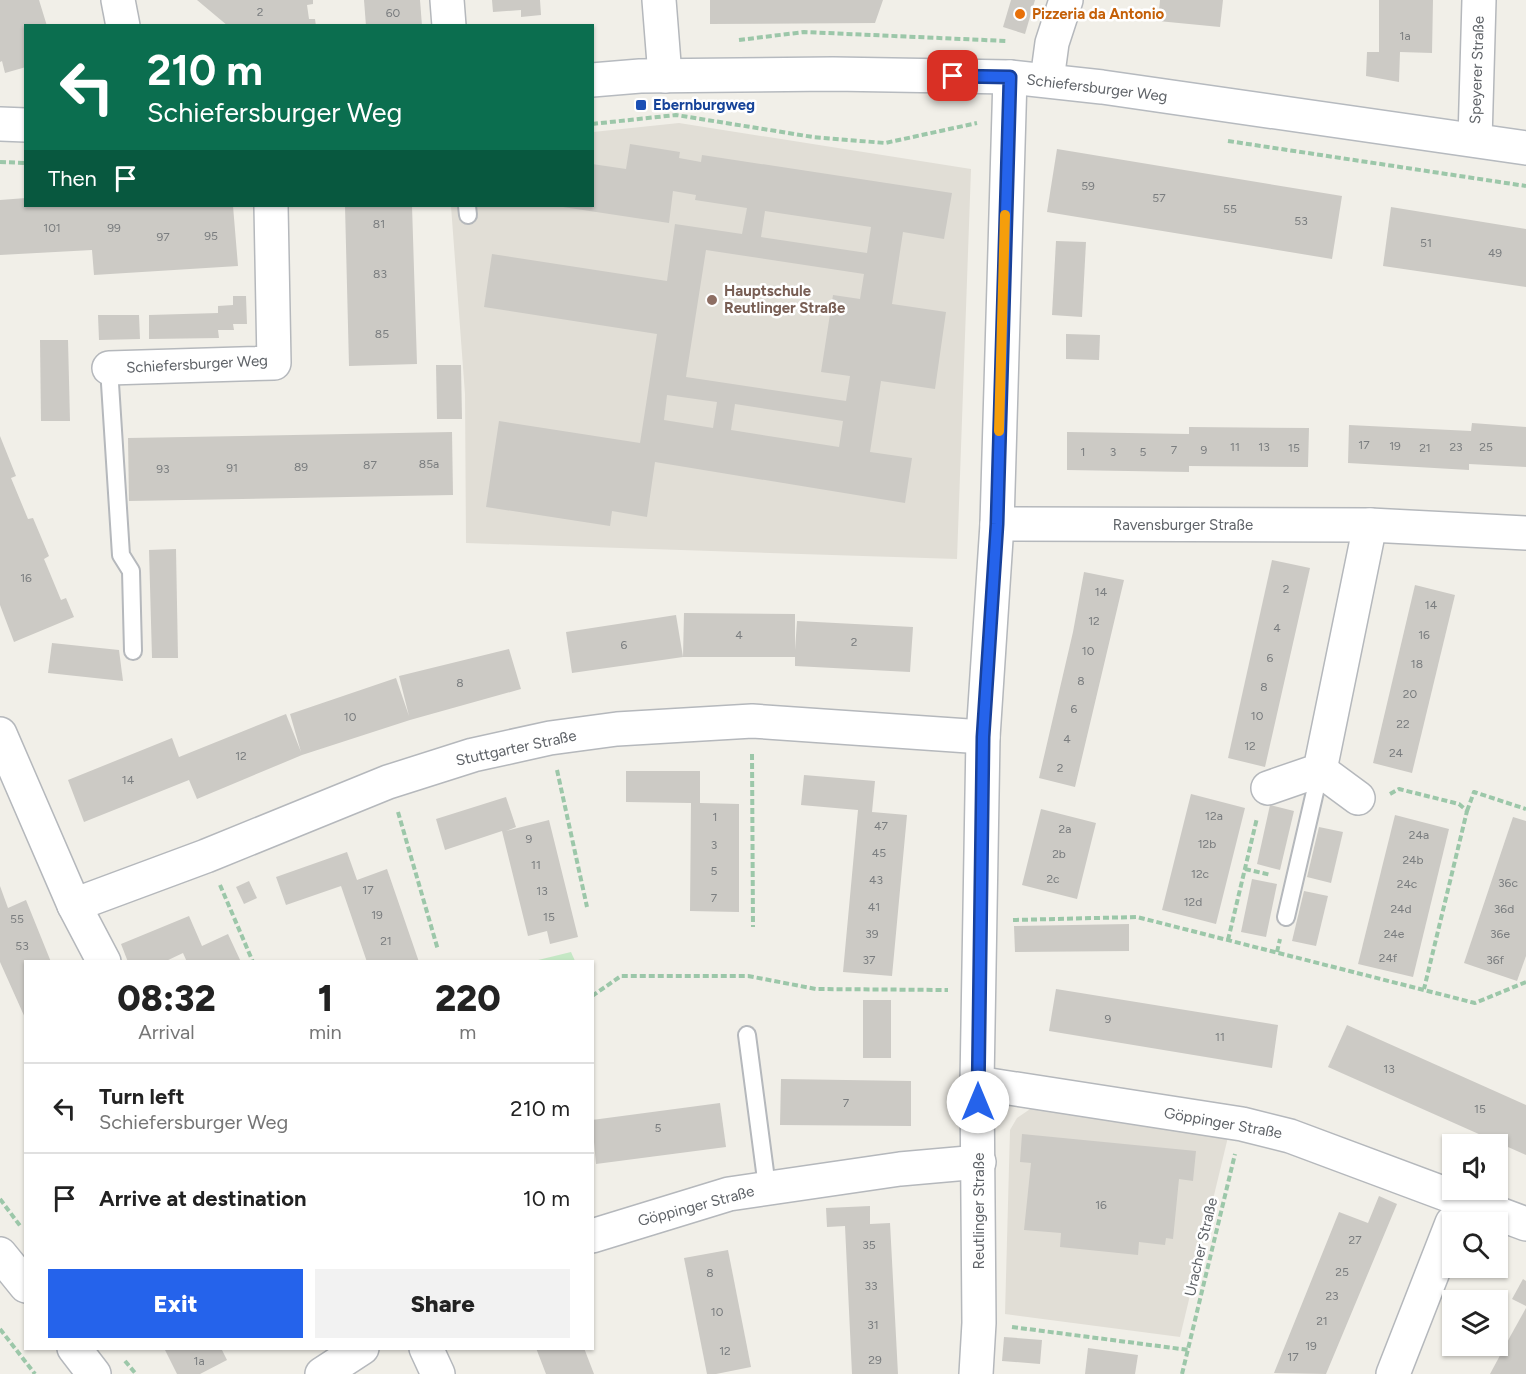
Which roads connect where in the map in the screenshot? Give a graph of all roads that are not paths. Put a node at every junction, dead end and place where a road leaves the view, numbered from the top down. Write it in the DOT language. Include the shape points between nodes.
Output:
graph roads {
  1 [pos="118,0"];
  2 [pos="447,0"];
  3 [pos="659,0"];
  4 [pos="1066,0"];
  5 [pos="1479,0"];
  6 [pos="123,24"];
  7 [pos="449,24"];
  8 [pos="665,76"];
  9 [pos="1010,77"];
  10 [pos="594,80"];
  11 [pos="1047,80"];
  12 [pos="0,124"];
  13 [pos="24,125"];
  14 [pos="1475,140"];
  15 [pos="1526,148"];
  16 [pos="271,207"];
  17 [pos="109,368"];
  18 [pos="997,524"];
  19 [pos="1370,525"];
  20 [pos="1526,533"];
  21 [pos="132,651"];
  22 [pos="0,734"];
  23 [pos="983,737"];
  24 [pos="1320,770"];
  25 [pos="1268,788"];
  26 [pos="1358,798"];
  27 [pos="74,905"];
  28 [pos="1286,917"];
  29 [pos="103,960"];
  30 [pos="747,1035"];
  31 [pos="977,1083"];
  32 [pos="979,1162"];
  33 [pos="767,1187"];
  34 [pos="1449,1212"];
  35 [pos="1508,1222"];
  36 [pos="1526,1224"];
  37 [pos="594,1235"];
  38 [pos="1442,1248"];
  39 [pos="0,1254"];
  40 [pos="24,1284"];
  41 [pos="76,1350"];
  42 [pos="360,1350"];
  43 [pos="427,1350"];
  44 [pos="94,1374"];
  45 [pos="322,1374"];
  46 [pos="438,1374"];
  47 [pos="976,1374"];
  48 [pos="1393,1374"];
  1 -- 6 [label="street"];
  2 -- 7 [label="street"];
  3 -- 8 [label="street"];
  4 -- 11 [label="street"];
  5 -- 14 [label="street, Speyerer Straße"];
  8 -- 9 [label="street, Schiefersburger Weg"];
  8 -- 10 [label="street, Schiefersburger Weg"];
  9 -- 11 [label="street, Schiefersburger Weg"];
  9 -- 18 [label="street, Reutlinger Straße"];
  11 -- 14 [label="street, Schiefersburger Weg"];
  12 -- 13 [label="street"];
  14 -- 15 [label="street, Schiefersburger Weg"];
  16 -- 17 [label="street, Schiefersburger Weg" via="274,363"];
  17 -- 21 [label="lane" via="121,555 131,571"];
  18 -- 19 [label="street, Ravensburger Straße"];
  18 -- 23 [label="street, Reutlinger Straße"];
  19 -- 20 [label="street, Ravensburger Straße"];
  19 -- 24 [label="street"];
  22 -- 27 [label="street"];
  23 -- 27 [label="street, Stuttgarter Straße" via="752,721 617,729 550,738 473,755 388,782"];
  23 -- 31 [label="street, Reutlinger Straße"];
  24 -- 25 [label="street"];
  24 -- 26 [label="street"];
  24 -- 28 [label="lane"];
  27 -- 29 [label="street"];
  30 -- 33 [label="lane"];
  31 -- 32 [label="street, Reutlinger Straße"];
  31 -- 34 [label="street, Göppinger Straße" via="1242,1124 1290,1136"];
  32 -- 33 [label="street, Göppinger Straße"];
  32 -- 47 [label="street, Reutlinger Straße"];
  33 -- 37 [label="street, Göppinger Straße" via="729,1194"];
  35 -- 36 [label="street, Göppinger Straße"];
  38 -- 48 [label="street"];
  39 -- 40 [label="street"];
  41 -- 44 [label="street"];
  42 -- 45 [label="street"];
  43 -- 46 [label="street"];
}
